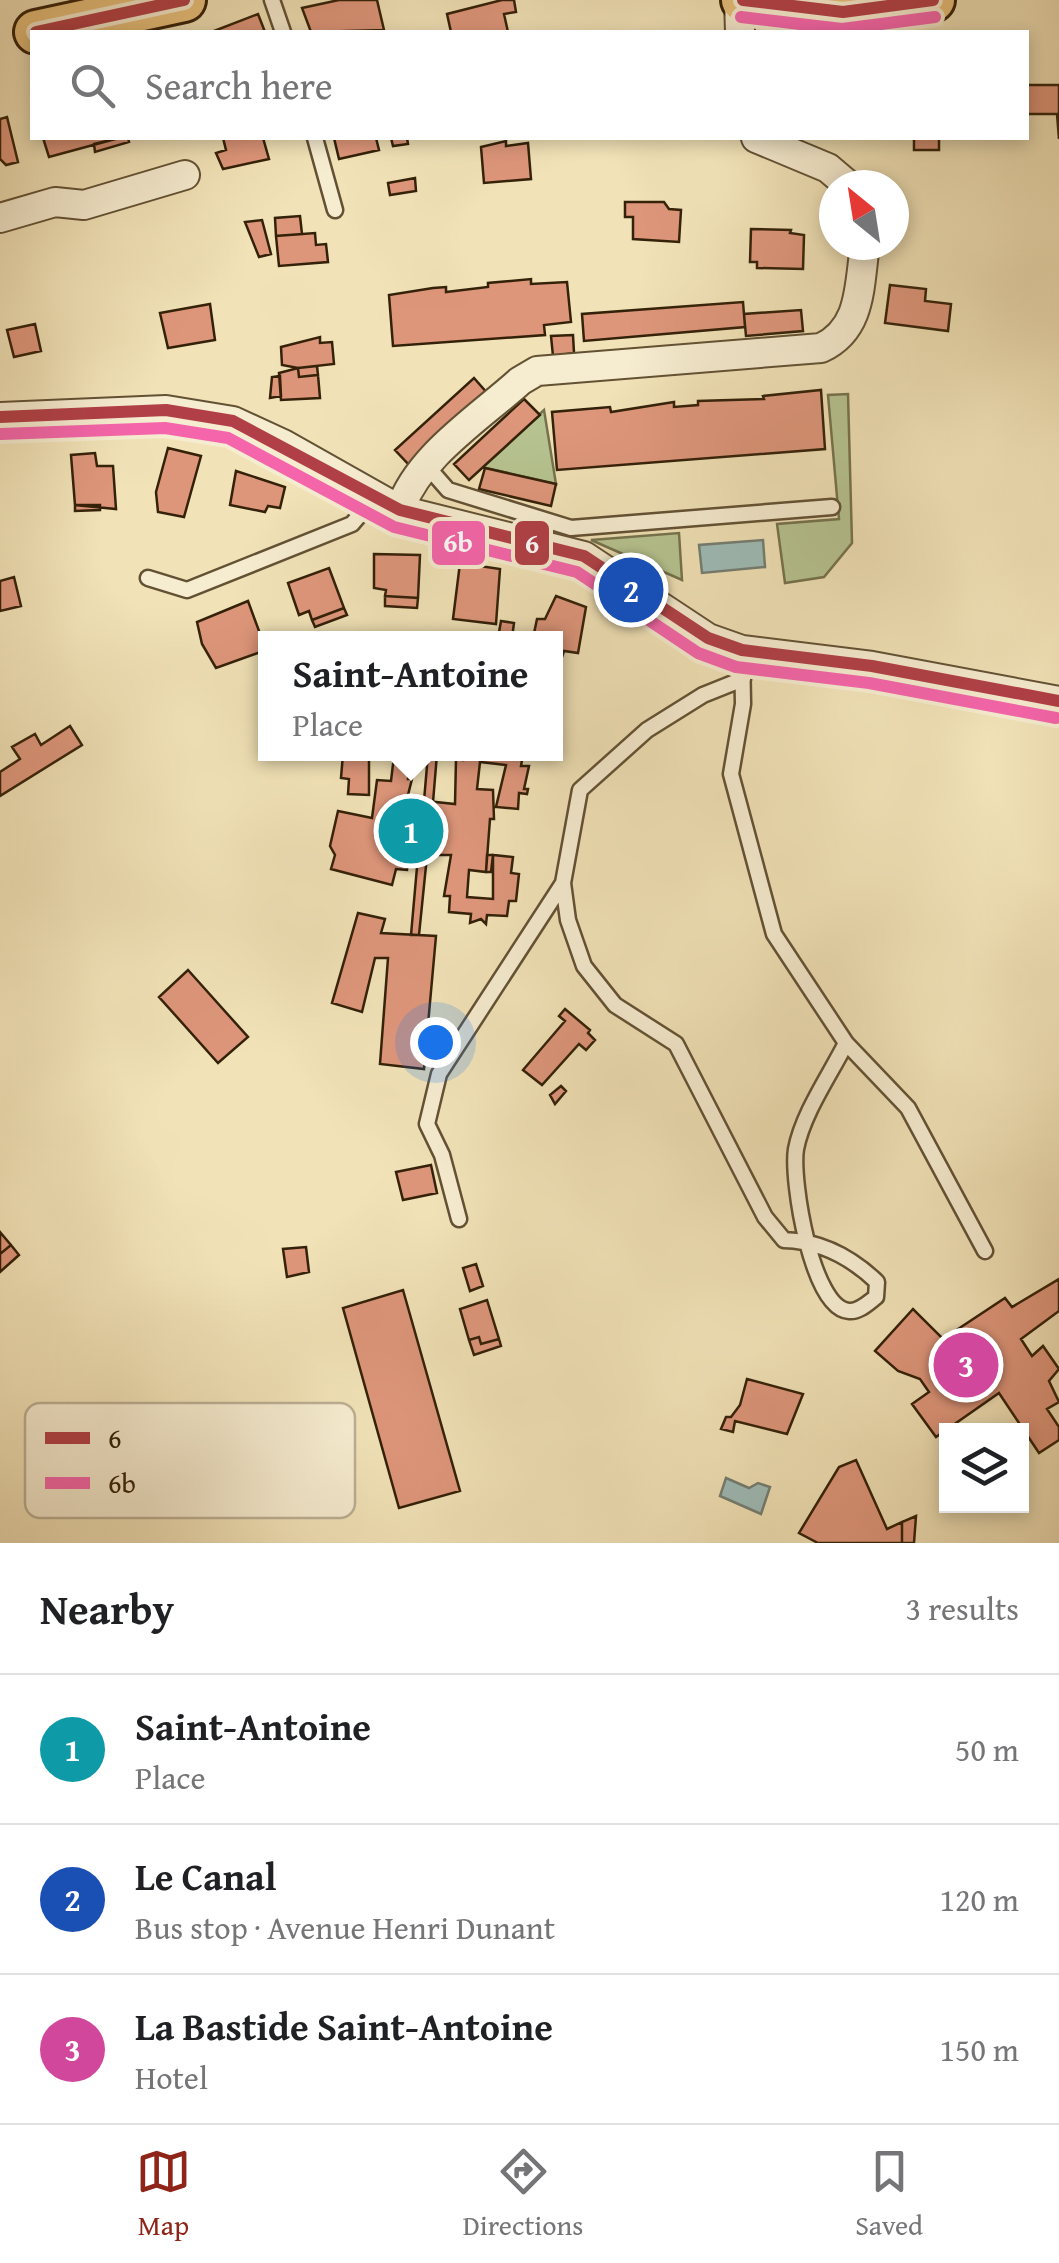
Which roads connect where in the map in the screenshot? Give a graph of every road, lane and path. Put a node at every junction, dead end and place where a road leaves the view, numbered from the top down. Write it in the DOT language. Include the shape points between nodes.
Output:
graph roads {
  1 [pos="183,0"];
  2 [pos="272,0"];
  3 [pos="933,0"];
  4 [pos="749,7"];
  5 [pos="48,30"];
  6 [pos="282,30"];
  7 [pos="30,34"];
  8 [pos="0,40"];
  9 [pos="316,140"];
  10 [pos="761,140"];
  11 [pos="830,170"];
  12 [pos="185,175"];
  13 [pos="335,210"];
  14 [pos="0,218"];
  15 [pos="863,260"];
  16 [pos="0,416"];
  17 [pos="427,466"];
  18 [pos="388,503"];
  19 [pos="832,507"];
  20 [pos="148,578"];
  21 [pos="742,650"];
  22 [pos="742,679"];
  23 [pos="1059,701"];
  24 [pos="563,884"];
  25 [pos="846,1043"];
  26 [pos="459,1219"];
  27 [pos="808,1241"];
  28 [pos="985,1251"];
  1 -- 5 [label="main road"];
  2 -- 6 [label="lane"];
  3 -- 4 [label="main road" via="843,12"];
  7 -- 8 [label="main road"];
  9 -- 13 [label="lane"];
  10 -- 11 [label="street"];
  12 -- 14 [label="street" via="84,205 55,202"];
  15 -- 17 [label="street" via="853,323 839,340 820,348 536,371"];
  16 -- 18 [label="street" via="166,410 233,421"];
  17 -- 18 [label="street"];
  17 -- 19 [label="lane" via="448,490 571,528"];
  18 -- 20 [label="lane" via="188,590"];
  18 -- 21 [label="street" via="584,556 708,638"];
  21 -- 22 [label="lane"];
  21 -- 23 [label="street"];
  22 -- 24 [label="lane" via="703,694 647,730 580,790"];
  22 -- 25 [label="lane" via="731,774 764,904 774,934"];
  24 -- 26 [label="lane" via="440,1074 427,1124"];
  24 -- 27 [label="lane" via="584,966 614,1005 676,1044 764,1217 784,1240"];
  25 -- 27 [label="lane" via="796,1147 794,1189"];
  25 -- 28 [label="lane" via="908,1108"];
  27 -- 27 [label="lane" via="830,1299 844,1311 855,1312 876,1297 877,1282 856,1262"];
}
